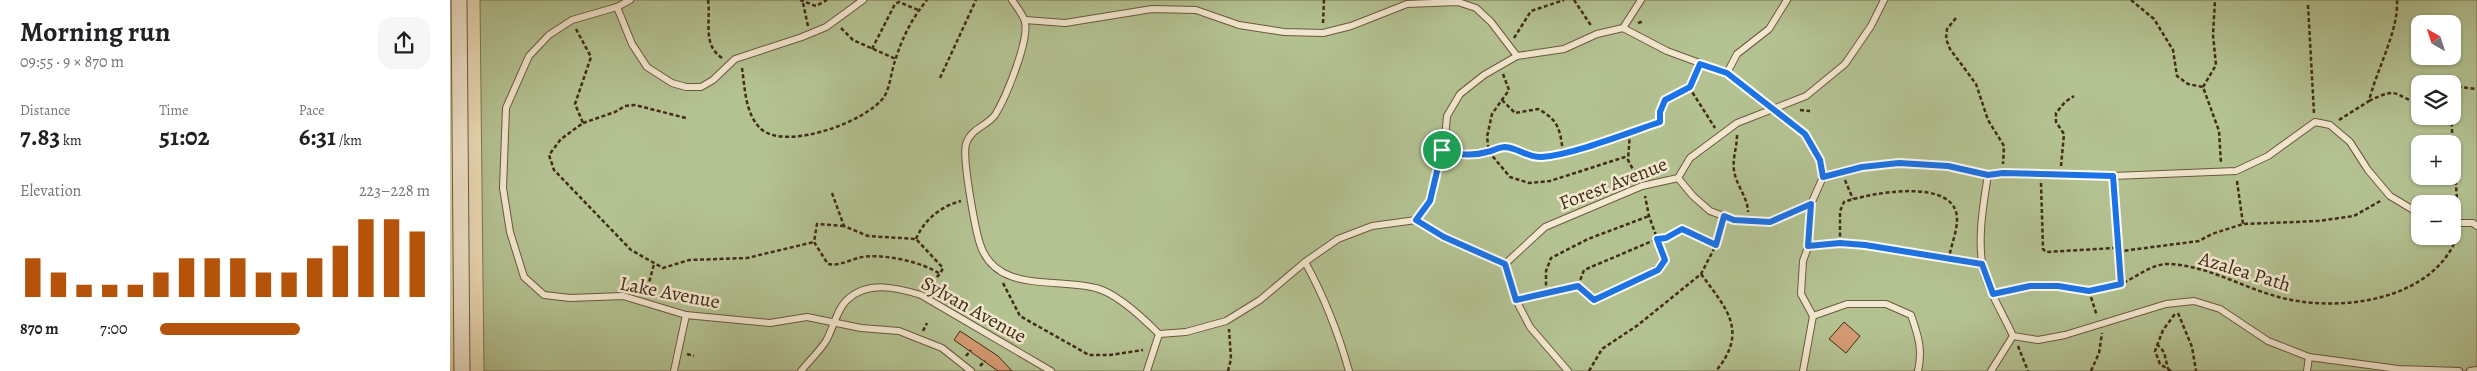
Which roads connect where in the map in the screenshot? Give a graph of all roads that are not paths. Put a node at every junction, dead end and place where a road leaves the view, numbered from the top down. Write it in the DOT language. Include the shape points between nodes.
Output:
graph roads {
  1 [pos="459,0"];
  2 [pos="630,0"];
  3 [pos="863,0"];
  4 [pos="1012,0"];
  5 [pos="1641,0"];
  6 [pos="1787,0"];
  7 [pos="1884,0"];
  8 [pos="617,7"];
  9 [pos="1025,20"];
  10 [pos="1622,28"];
  11 [pos="1517,56"];
  12 [pos="1727,73"];
  13 [pos="1773,110"];
  14 [pos="1988,175"];
  15 [pos="1823,177"];
  16 [pos="1678,178"];
  17 [pos="1811,204"];
  18 [pos="2411,209"];
  19 [pos="1416,220"];
  20 [pos="2476,223"];
  21 [pos="2461,224"];
  22 [pos="1305,262"];
  23 [pos="1505,264"];
  24 [pos="686,315"];
  25 [pos="1813,316"];
  26 [pos="835,322"];
  27 [pos="1159,334"];
  28 [pos="2013,336"];
  29 [pos="2309,356"];
  30 [pos="2477,370"];
  31 [pos="462,371"];
  32 [pos="674,371"];
  33 [pos="801,371"];
  34 [pos="971,371"];
  35 [pos="1051,371"];
  36 [pos="1147,371"];
  37 [pos="1349,371"];
  38 [pos="1568,371"];
  39 [pos="1803,371"];
  40 [pos="1918,371"];
  41 [pos="1991,371"];
  42 [pos="2307,371"];
  43 [pos="2459,371"];
  44 [pos="2470,371"];
  1 -- 31 [label="street"];
  2 -- 8 [label="lane, Lake Avenue"];
  3 -- 8 [label="lane" via="810,34 741,56 701,87 672,83 647,67"];
  4 -- 9 [label="lane"];
  5 -- 10 [label="lane"];
  6 -- 12 [label="lane" via="1769,29 1737,54"];
  7 -- 13 [label="lane, Forest Avenue" via="1845,64 1806,96"];
  8 -- 24 [label="lane, Lake Avenue" via="572,20 549,35 529,56 506,108 503,188 510,232 524,276 544,294 570,298 623,296"];
  9 -- 11 [label="lane" via="1065,23 1152,9 1196,10 1239,25 1284,32 1323,33 1407,4 1458,2 1476,8 1486,17"];
  9 -- 27 [label="lane" via="1024,43 1015,74 994,115 976,128 966,145 964,155 980,244 987,260 1000,272 1026,282 1097,288 1134,310"];
  10 -- 11 [label="lane" via="1597,34 1564,49"];
  10 -- 12 [label="lane" via="1667,52"];
  11 -- 19 [label="lane" via="1460,94 1447,116 1430,201"];
  12 -- 13 [label="lane"];
  13 -- 15 [label="lane" via="1805,134 1820,160"];
  13 -- 16 [label="lane, Forest Avenue" via="1737,123 1720,135 1690,158"];
  14 -- 15 [label="lane" via="1948,166 1899,163 1862,167"];
  14 -- 18 [label="lane" via="2113,176 2236,172 2268,156 2315,122 2330,125 2350,142 2390,196"];
  14 -- 28 [label="lane" via="1983,207 1982,264"];
  15 -- 17 [label="lane"];
  16 -- 17 [label="lane" via="1710,211 1748,221 1770,222"];
  16 -- 23 [label="lane, Forest Avenue" via="1642,186 1545,227"];
  17 -- 25 [label="lane" via="1802,294"];
  19 -- 22 [label="lane" via="1372,226 1338,239"];
  19 -- 23 [label="lane" via="1444,237"];
  20 -- 21 [label="lane"];
  22 -- 27 [label="lane" via="1260,300 1228,320 1186,332"];
  22 -- 37 [label="lane" via="1324,296"];
  23 -- 38 [label="lane" via="1516,300 1530,327"];
  24 -- 26 [label="lane, Lake Avenue" via="770,322 807,316"];
  24 -- 32 [label="lane"];
  25 -- 39 [label="lane"];
  25 -- 40 [label="lane" via="1848,304 1886,304 1911,316 1920,339"];
  26 -- 33 [label="lane, Sylvan Avenue" via="825,342"];
  26 -- 34 [label="lane, Lake Avenue" via="899,331 942,348"];
  26 -- 35 [label="lane, Sylvan Avenue" via="847,300 863,290 899,288 918,294"];
  27 -- 36 [label="lane"];
  28 -- 29 [label="lane" via="2038,340 2065,335 2166,304 2194,301 2220,309 2268,341"];
  28 -- 41 [label="lane"];
  29 -- 42 [label="lane"];
  29 -- 43 [label="lane" via="2398,369"];
  30 -- 44 [label="lane"];
}
